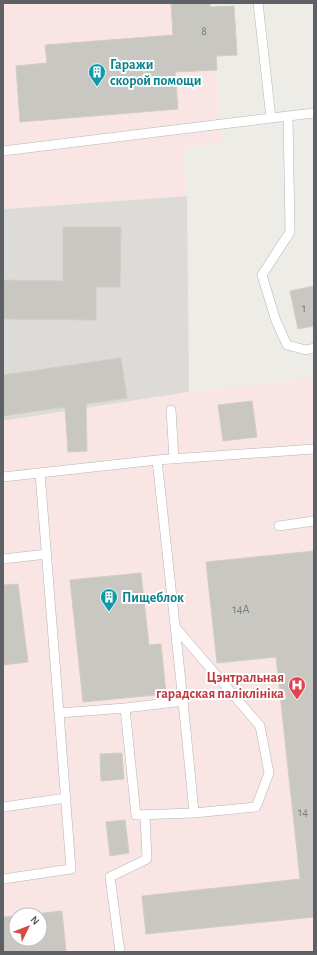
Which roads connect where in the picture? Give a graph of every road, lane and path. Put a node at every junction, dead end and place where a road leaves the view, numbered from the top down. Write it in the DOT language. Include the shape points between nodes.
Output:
graph roads {
  1 [pos="258,3"];
  2 [pos="314,113"];
  3 [pos="288,116"];
  4 [pos="271,118"];
  5 [pos="3,151"];
  6 [pos="314,348"];
  7 [pos="171,410"];
  8 [pos="314,449"];
  9 [pos="174,459"];
  10 [pos="157,460"];
  11 [pos="40,473"];
  12 [pos="3,477"];
  13 [pos="314,521"];
  14 [pos="279,526"];
  15 [pos="47,554"];
  16 [pos="3,560"];
  17 [pos="175,627"];
  18 [pos="184,701"];
  19 [pos="125,708"];
  20 [pos="60,713"];
  21 [pos="66,798"];
  22 [pos="3,807"];
  23 [pos="194,812"];
  24 [pos="145,815"];
  25 [pos="3,878"];
  26 [pos="120,952"];
  1 -- 4 [label="lane"];
  2 -- 3 [label="lane"];
  3 -- 4 [label="lane"];
  3 -- 6 [label="lane" via="290,232 262,275 276,321 287,344 306,350"];
  4 -- 5 [label="lane"];
  7 -- 9 [label="lane"];
  8 -- 9 [label="lane"];
  9 -- 10 [label="lane"];
  10 -- 11 [label="lane"];
  10 -- 17 [label="lane"];
  11 -- 12 [label="lane"];
  11 -- 15 [label="lane"];
  13 -- 14 [label="lane"];
  15 -- 16 [label="lane"];
  15 -- 20 [label="lane"];
  17 -- 18 [label="lane"];
  17 -- 23 [label="lane" via="260,726 269,773 256,807"];
  18 -- 19 [label="lane"];
  18 -- 23 [label="lane"];
  19 -- 20 [label="lane"];
  19 -- 24 [label="lane" via="136,815"];
  20 -- 21 [label="lane"];
  21 -- 22 [label="lane"];
  21 -- 25 [label="lane" via="72,869"];
  23 -- 24 [label="lane"];
  24 -- 26 [label="lane" via="147,859 110,877"];
}
